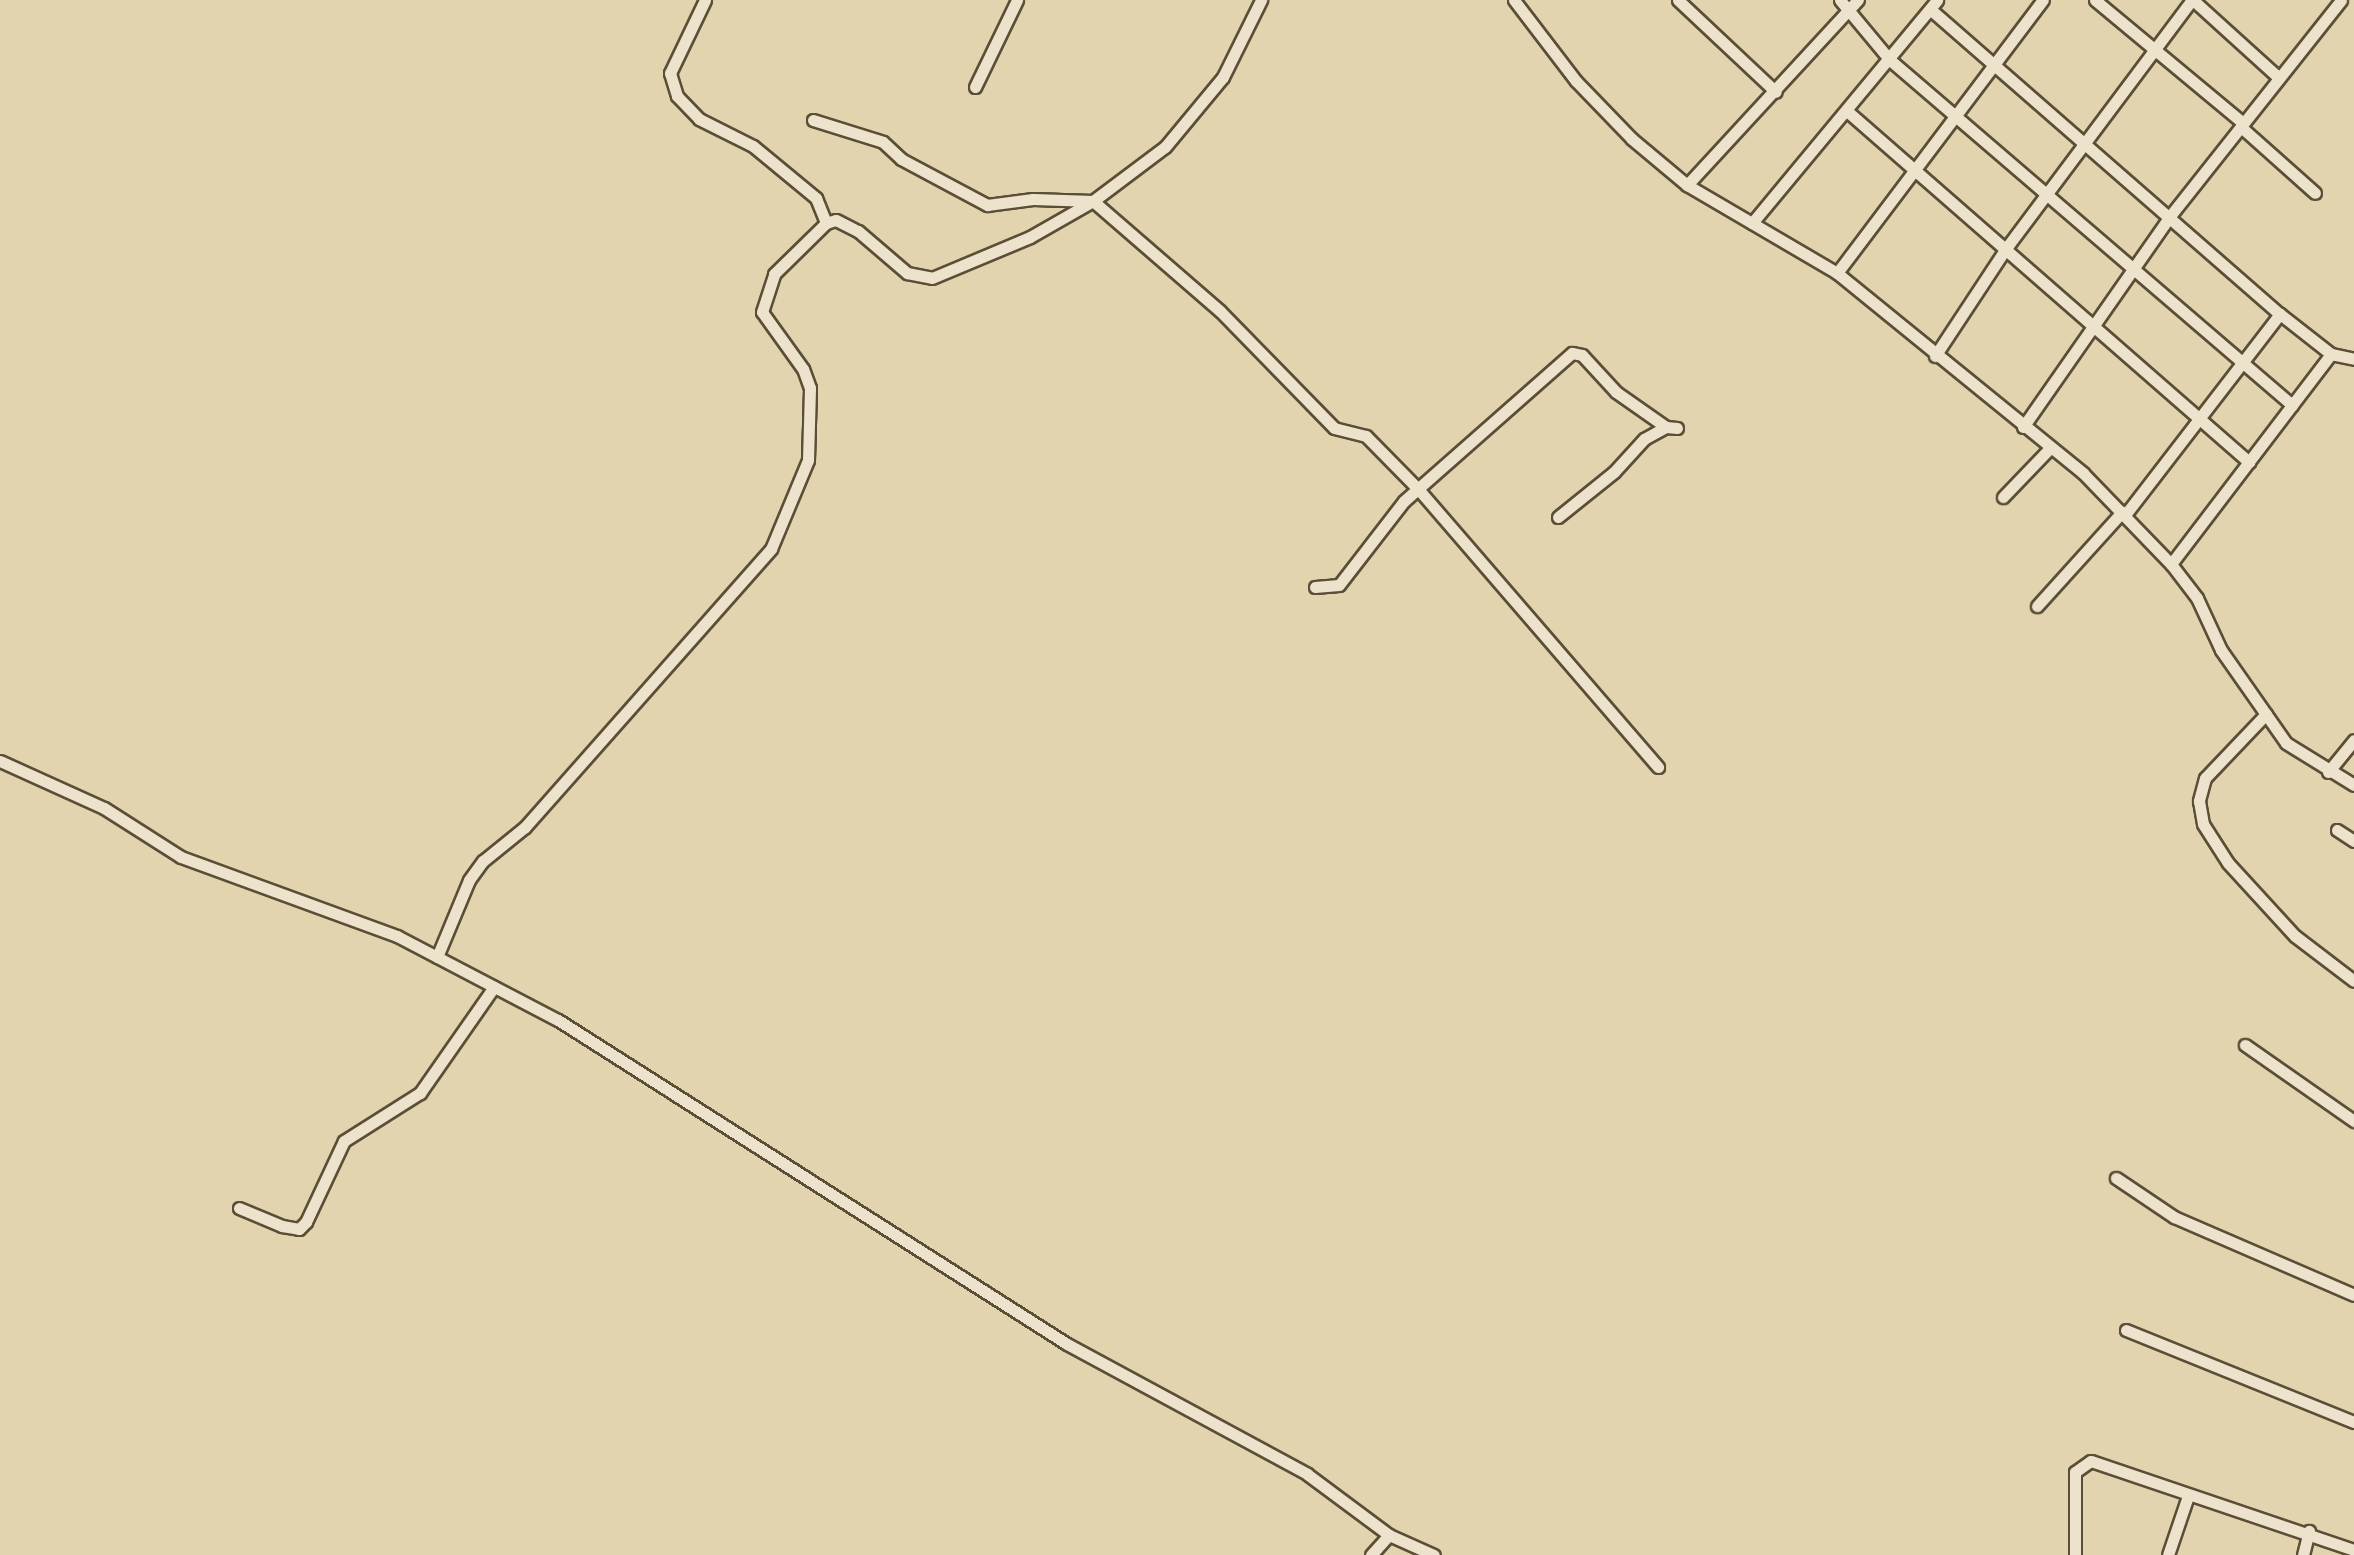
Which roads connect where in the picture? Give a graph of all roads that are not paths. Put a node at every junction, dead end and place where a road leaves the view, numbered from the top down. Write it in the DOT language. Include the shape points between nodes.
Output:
graph roads {
  1 [pos="705,0"];
  2 [pos="1017,0"];
  3 [pos="1261,0"];
  4 [pos="1514,0"];
  5 [pos="1678,0"];
  6 [pos="1840,0"];
  7 [pos="1858,0"];
  8 [pos="2043,0"];
  9 [pos="2095,0"];
  10 [pos="2192,0"];
  11 [pos="2341,0"];
  12 [pos="1934,5"];
  13 [pos="1523,6"];
  14 [pos="1847,15"];
  15 [pos="2155,48"];
  16 [pos="1890,60"];
  17 [pos="1996,63"];
  18 [pos="2279,78"];
  19 [pos="975,87"];
  20 [pos="1776,92"];
  21 [pos="1847,111"];
  22 [pos="1957,114"];
  23 [pos="813,120"];
  24 [pos="2242,125"];
  25 [pos="2085,140"];
  26 [pos="1918,169"];
  27 [pos="1687,185"];
  28 [pos="2047,193"];
  29 [pos="2315,193"];
  30 [pos="1093,201"];
  31 [pos="2170,216"];
  32 [pos="826,223"];
  33 [pos="1752,223"];
  34 [pos="2007,247"];
  35 [pos="2132,269"];
  36 [pos="1837,273"];
  37 [pos="2280,314"];
  38 [pos="2094,323"];
  39 [pos="2331,354"];
  40 [pos="1935,356"];
  41 [pos="2354,359"];
  42 [pos="2242,364"];
  43 [pos="2292,405"];
  44 [pos="2201,416"];
  45 [pos="2023,427"];
  46 [pos="2050,448"];
  47 [pos="2249,462"];
  48 [pos="1419,490"];
  49 [pos="2003,497"];
  50 [pos="2123,514"];
  51 [pos="1558,517"];
  52 [pos="2171,564"];
  53 [pos="1315,587"];
  54 [pos="2037,606"];
  55 [pos="2266,714"];
  56 [pos="2354,740"];
  57 [pos="0,761"];
  58 [pos="1658,767"];
  59 [pos="2328,772"];
  60 [pos="2354,785"];
  61 [pos="2337,830"];
  62 [pos="2354,841"];
  63 [pos="437,957"];
  64 [pos="2354,981"];
  65 [pos="494,987"];
  66 [pos="2245,1045"];
  67 [pos="2354,1121"];
  68 [pos="2116,1178"];
  69 [pos="239,1208"];
  70 [pos="2354,1295"];
  71 [pos="2126,1330"];
  72 [pos="2354,1422"];
  73 [pos="2188,1496"];
  74 [pos="2309,1531"];
  75 [pos="1389,1535"];
  76 [pos="2354,1550"];
  77 [pos="1371,1555"];
  78 [pos="1434,1555"];
  79 [pos="2075,1555"];
  80 [pos="2168,1555"];
  81 [pos="2303,1555"];
  1 -- 32 [label="street" via="670,73 677,96 699,119 753,146 816,198"];
  2 -- 19 [label="street"];
  3 -- 30 [label="street" via="1223,77 1165,147"];
  4 -- 13 [label="street"];
  5 -- 20 [label="street"];
  6 -- 14 [label="street"];
  7 -- 14 [label="street"];
  8 -- 17 [label="street"];
  9 -- 15 [label="street"];
  10 -- 15 [label="street"];
  10 -- 18 [label="street"];
  11 -- 18 [label="street"];
  12 -- 16 [label="street"];
  12 -- 17 [label="street"];
  13 -- 27 [label="street" via="1632,139"];
  14 -- 16 [label="street"];
  14 -- 20 [label="street"];
  15 -- 24 [label="street"];
  15 -- 25 [label="street"];
  16 -- 21 [label="street"];
  16 -- 22 [label="street"];
  17 -- 22 [label="street"];
  17 -- 25 [label="street"];
  18 -- 24 [label="street"];
  20 -- 27 [label="street"];
  21 -- 26 [label="street"];
  21 -- 33 [label="street"];
  22 -- 26 [label="street"];
  22 -- 28 [label="street"];
  23 -- 30 [label="street" via="883,142 901,159 987,205 1033,199"];
  24 -- 29 [label="street"];
  24 -- 31 [label="street"];
  25 -- 28 [label="street"];
  25 -- 31 [label="street"];
  26 -- 34 [label="street"];
  26 -- 36 [label="street"];
  27 -- 33 [label="street"];
  28 -- 34 [label="street"];
  28 -- 35 [label="street"];
  30 -- 32 [label="street" via="1030,237 932,278 907,273 845,223"];
  30 -- 48 [label="street" via="1220,311 1334,428 1366,436"];
  31 -- 35 [label="street"];
  31 -- 37 [label="street"];
  32 -- 63 [label="street" via="774,274 762,312 803,369 810,388 808,460 771,549 525,827 483,861 469,880"];
  33 -- 36 [label="street"];
  34 -- 38 [label="street"];
  34 -- 40 [label="street"];
  35 -- 38 [label="street"];
  35 -- 42 [label="street"];
  36 -- 40 [label="street"];
  37 -- 39 [label="street"];
  37 -- 42 [label="street"];
  38 -- 44 [label="street"];
  38 -- 45 [label="street"];
  39 -- 41 [label="street"];
  39 -- 43 [label="street"];
  40 -- 45 [label="street"];
  42 -- 43 [label="street"];
  42 -- 44 [label="street"];
  43 -- 47 [label="street"];
  44 -- 47 [label="street"];
  44 -- 50 [label="street"];
  45 -- 46 [label="street"];
  46 -- 49 [label="street"];
  46 -- 50 [label="street"];
  47 -- 52 [label="street"];
  48 -- 51 [label="street" via="1572,353 1582,355 1616,392 1672,427 1644,439 1614,472"];
  48 -- 53 [label="street" via="1339,585"];
  48 -- 58 [label="street"];
  50 -- 52 [label="street"];
  50 -- 54 [label="street"];
  52 -- 55 [label="street"];
  55 -- 59 [label="street" via="2286,743"];
  55 -- 64 [label="street" via="2205,778 2199,801 2203,824 2228,863 2295,936"];
  56 -- 59 [label="street"];
  57 -- 63 [label="street" via="104,808 181,857 397,936"];
  59 -- 60 [label="street"];
  61 -- 62 [label="street"];
  63 -- 65 [label="street"];
  65 -- 69 [label="street" via="420,1093 344,1141 299,1229"];
  65 -- 75 [label="street" via="558,1020 1067,1344 1307,1474"];
  66 -- 67 [label="street"];
  68 -- 70 [label="street" via="2174,1217"];
  71 -- 72 [label="street"];
  73 -- 74 [label="street"];
  73 -- 79 [label="street" via="2091,1461 2080,1464 2072,1508"];
  73 -- 80 [label="street"];
  74 -- 76 [label="street"];
  74 -- 81 [label="street"];
  75 -- 77 [label="street"];
  75 -- 78 [label="street"];
}
